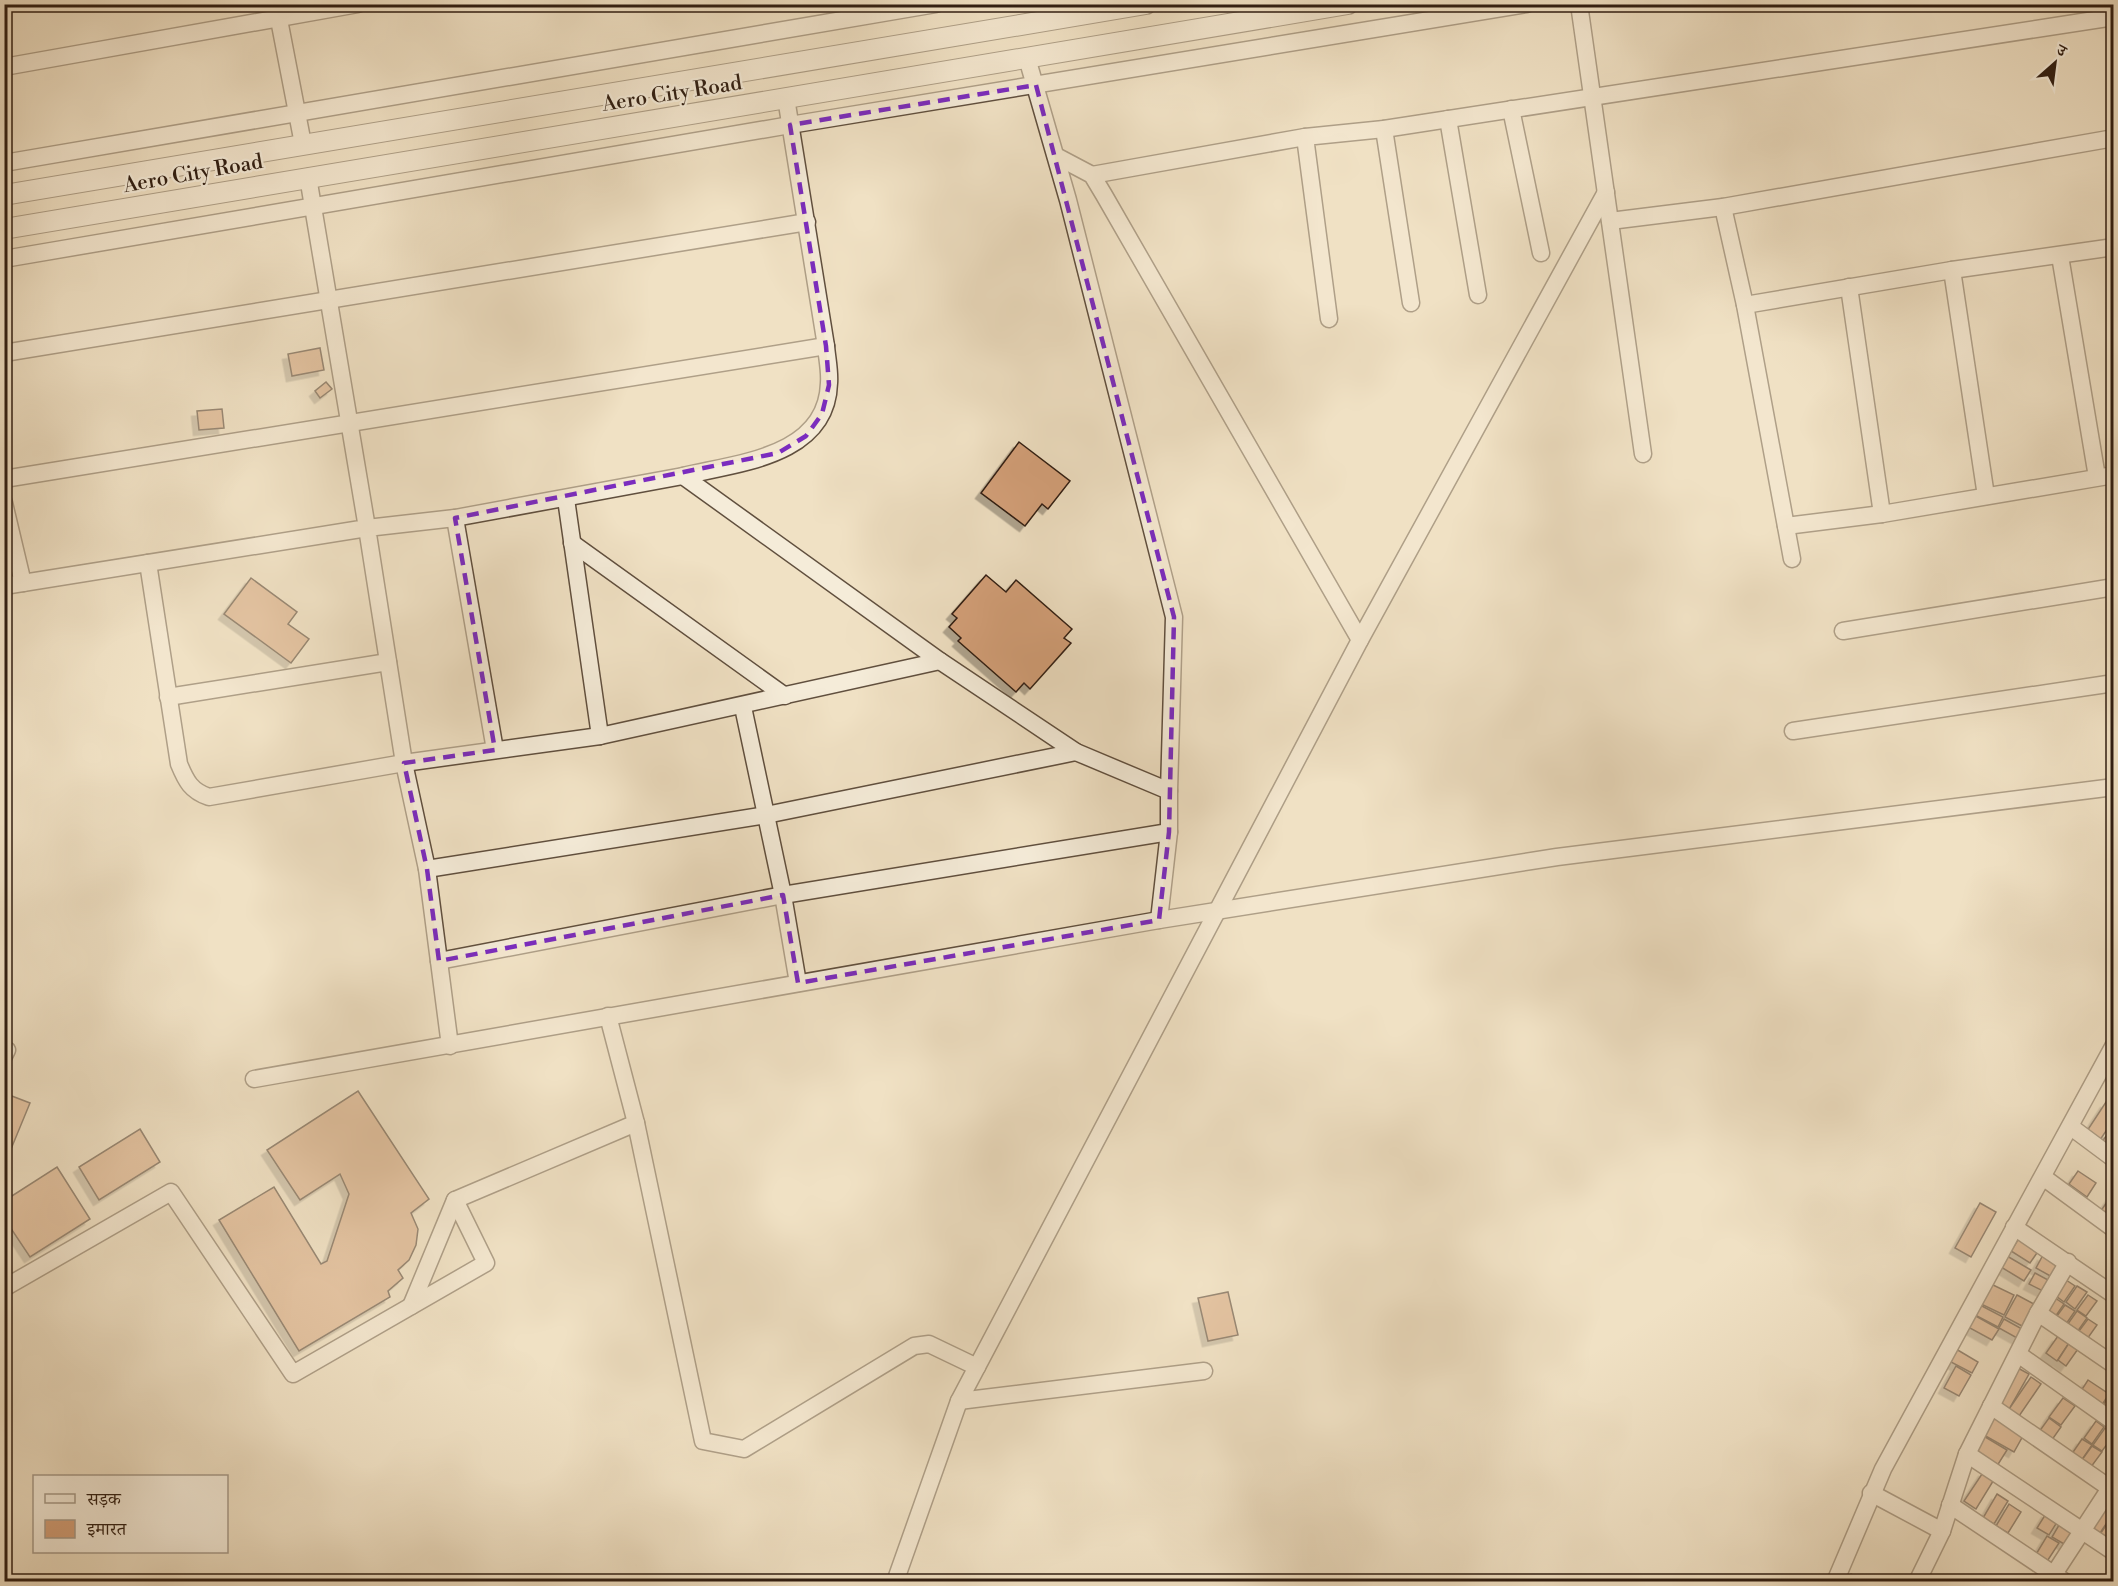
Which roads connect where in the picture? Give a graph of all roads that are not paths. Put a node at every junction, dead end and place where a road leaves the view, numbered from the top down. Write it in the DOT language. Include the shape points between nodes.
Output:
graph roads {
  1 [pos="358,4"];
  2 [pos="936,4"];
  3 [pos="1146,4"];
  4 [pos="1348,4"];
  5 [pos="1527,4"];
  6 [pos="1579,4"];
  7 [pos="277,11"];
  8 [pos="2114,17"];
  9 [pos="1027,58"];
  10 [pos="4,67"];
  11 [pos="1036,85"];
  12 [pos="1594,96"];
  13 [pos="786,98"];
  14 [pos="1511,109"];
  15 [pos="297,113"];
  16 [pos="1448,119"];
  17 [pos="790,125"];
  18 [pos="1384,129"];
  19 [pos="1305,137"];
  20 [pos="2114,138"];
  21 [pos="303,144"];
  22 [pos="1056,156"];
  23 [pos="4,163"];
  24 [pos="1092,175"];
  25 [pos="308,177"];
  26 [pos="1606,192"];
  27 [pos="4,195"];
  28 [pos="314,205"];
  29 [pos="1723,207"];
  30 [pos="1610,221"];
  31 [pos="807,222"];
  32 [pos="4,229"];
  33 [pos="2114,247"];
  34 [pos="1541,253"];
  35 [pos="2060,256"];
  36 [pos="4,259"];
  37 [pos="1952,270"];
  38 [pos="1849,287"];
  39 [pos="1478,295"];
  40 [pos="330,302"];
  41 [pos="1411,303"];
  42 [pos="1745,305"];
  43 [pos="1329,319"];
  44 [pos="826,346"];
  45 [pos="4,353"];
  46 [pos="347,422"];
  47 [pos="1643,454"];
  48 [pos="683,476"];
  49 [pos="2105,476"];
  50 [pos="4,479"];
  51 [pos="1986,496"];
  52 [pos="566,499"];
  53 [pos="4,503"];
  54 [pos="1882,513"];
  55 [pos="455,518"];
  56 [pos="1786,526"];
  57 [pos="367,528"];
  58 [pos="573,543"];
  59 [pos="1792,559"];
  60 [pos="147,563"];
  61 [pos="23,583"];
  62 [pos="4,586"];
  63 [pos="2114,587"];
  64 [pos="1843,632"];
  65 [pos="1360,640"];
  66 [pos="940,661"];
  67 [pos="388,662"];
  68 [pos="2114,683"];
  69 [pos="785,696"];
  70 [pos="168,697"];
  71 [pos="743,707"];
  72 [pos="1793,731"];
  73 [pos="600,736"];
  74 [pos="495,750"];
  75 [pos="1076,752"];
  76 [pos="404,763"];
  77 [pos="2114,787"];
  78 [pos="1169,791"];
  79 [pos="766,815"];
  80 [pos="1169,832"];
  81 [pos="427,869"];
  82 [pos="783,895"];
  83 [pos="1217,910"];
  84 [pos="1159,920"];
  85 [pos="439,961"];
  86 [pos="798,983"];
  87 [pos="608,1016"];
  88 [pos="450,1046"];
  89 [pos="2114,1046"];
  90 [pos="254,1079"];
  91 [pos="636,1123"];
  92 [pos="2071,1127"];
  93 [pos="2114,1160"];
  94 [pos="2043,1177"];
  95 [pos="455,1200"];
  96 [pos="2014,1227"];
  97 [pos="2114,1229"];
  98 [pos="2068,1262"];
  99 [pos="4,1288"];
  100 [pos="2114,1295"];
  101 [pos="411,1306"];
  102 [pos="2038,1312"];
  103 [pos="2018,1354"];
  104 [pos="2114,1365"];
  105 [pos="977,1367"];
  106 [pos="1204,1371"];
  107 [pos="960,1401"];
  108 [pos="1991,1406"];
  109 [pos="2114,1422"];
  110 [pos="1967,1454"];
  111 [pos="2112,1487"];
  112 [pos="1871,1493"];
  113 [pos="1950,1505"];
  114 [pos="1942,1531"];
  115 [pos="2083,1532"];
  116 [pos="2114,1552"];
  117 [pos="2060,1578"];
  118 [pos="895,1581"];
  119 [pos="1835,1581"];
  120 [pos="1917,1581"];
  1 -- 7 [label="street"];
  2 -- 15 [label="street"];
  3 -- 21 [label="street, Aero City Road"];
  4 -- 9 [label="street, Aero City Road"];
  5 -- 11 [label="street"];
  6 -- 12 [label="street"];
  7 -- 10 [label="street"];
  7 -- 15 [label="street"];
  8 -- 12 [label="street"];
  9 -- 11 [label="street"];
  9 -- 13 [label="street, Aero City Road"];
  11 -- 17 [label="street"];
  11 -- 22 [label="street"];
  12 -- 14 [label="street"];
  12 -- 26 [label="street"];
  13 -- 17 [label="street"];
  13 -- 25 [label="street, Aero City Road"];
  14 -- 16 [label="street"];
  14 -- 34 [label="street"];
  15 -- 21 [label="street"];
  15 -- 23 [label="street"];
  16 -- 18 [label="street"];
  16 -- 39 [label="street"];
  17 -- 28 [label="street"];
  17 -- 31 [label="street"];
  18 -- 19 [label="street"];
  18 -- 41 [label="street"];
  19 -- 24 [label="street"];
  19 -- 43 [label="street"];
  20 -- 29 [label="street"];
  21 -- 27 [label="street, Aero City Road"];
  22 -- 24 [label="street"];
  22 -- 78 [label="street" via="1174,617"];
  24 -- 65 [label="street"];
  25 -- 28 [label="street"];
  25 -- 32 [label="street, Aero City Road"];
  26 -- 30 [label="street"];
  26 -- 65 [label="street"];
  28 -- 36 [label="street"];
  28 -- 40 [label="street"];
  29 -- 30 [label="street"];
  29 -- 42 [label="street"];
  30 -- 47 [label="street"];
  31 -- 40 [label="street"];
  31 -- 44 [label="street"];
  33 -- 35 [label="street"];
  35 -- 37 [label="street"];
  35 -- 49 [label="street"];
  37 -- 38 [label="street"];
  37 -- 51 [label="street"];
  38 -- 42 [label="street"];
  38 -- 54 [label="street"];
  40 -- 45 [label="street"];
  40 -- 46 [label="street"];
  42 -- 56 [label="street"];
  44 -- 46 [label="street"];
  44 -- 48 [label="street" via="829,385 822,414 806,436 778,453"];
  46 -- 50 [label="street"];
  46 -- 57 [label="street"];
  48 -- 52 [label="street"];
  48 -- 66 [label="street"];
  49 -- 51 [label="street"];
  51 -- 54 [label="street"];
  52 -- 55 [label="street"];
  52 -- 58 [label="street"];
  53 -- 61 [label="street"];
  54 -- 56 [label="street"];
  55 -- 57 [label="street"];
  55 -- 74 [label="street"];
  56 -- 59 [label="street"];
  57 -- 60 [label="street"];
  57 -- 67 [label="street"];
  58 -- 69 [label="street"];
  58 -- 73 [label="street"];
  60 -- 61 [label="street"];
  60 -- 70 [label="street"];
  61 -- 62 [label="street"];
  63 -- 64 [label="street"];
  65 -- 83 [label="street"];
  66 -- 69 [label="street"];
  66 -- 75 [label="street"];
  67 -- 70 [label="street"];
  67 -- 76 [label="street"];
  68 -- 72 [label="street"];
  69 -- 71 [label="street"];
  70 -- 76 [label="street" via="182,772 195,792 209,797"];
  71 -- 73 [label="street"];
  71 -- 79 [label="street"];
  73 -- 74 [label="street"];
  74 -- 76 [label="street"];
  75 -- 78 [label="street"];
  75 -- 79 [label="street"];
  76 -- 81 [label="street"];
  77 -- 83 [label="street" via="1557,857"];
  78 -- 80 [label="street"];
  79 -- 81 [label="street"];
  79 -- 82 [label="street"];
  80 -- 82 [label="street"];
  80 -- 84 [label="street"];
  81 -- 85 [label="street"];
  82 -- 85 [label="street"];
  82 -- 86 [label="street"];
  83 -- 84 [label="street"];
  83 -- 105 [label="street"];
  84 -- 86 [label="street"];
  85 -- 88 [label="street"];
  86 -- 87 [label="street"];
  87 -- 88 [label="street"];
  87 -- 91 [label="street"];
  88 -- 90 [label="street"];
  89 -- 92 [label="street"];
  91 -- 95 [label="street"];
  91 -- 105 [label="street" via="704,1441 744,1449 914,1346 929,1344"];
  92 -- 93 [label="street"];
  92 -- 94 [label="street"];
  94 -- 96 [label="street"];
  94 -- 97 [label="street"];
  95 -- 101 [label="street"];
  95 -- 101 [label="street" via="486,1263"];
  96 -- 98 [label="street"];
  96 -- 112 [label="street"];
  98 -- 100 [label="street"];
  98 -- 102 [label="street"];
  99 -- 101 [label="street" via="171,1192 293,1374"];
  102 -- 103 [label="street"];
  102 -- 104 [label="street"];
  103 -- 108 [label="street"];
  103 -- 109 [label="street"];
  105 -- 107 [label="street"];
  106 -- 107 [label="street"];
  107 -- 118 [label="street"];
  108 -- 110 [label="street"];
  108 -- 111 [label="street"];
  110 -- 113 [label="street"];
  110 -- 115 [label="street"];
  111 -- 115 [label="street"];
  112 -- 114 [label="street"];
  112 -- 119 [label="street"];
  113 -- 114 [label="street"];
  113 -- 117 [label="street"];
  114 -- 120 [label="street"];
  115 -- 116 [label="street"];
  115 -- 117 [label="street"];
}
